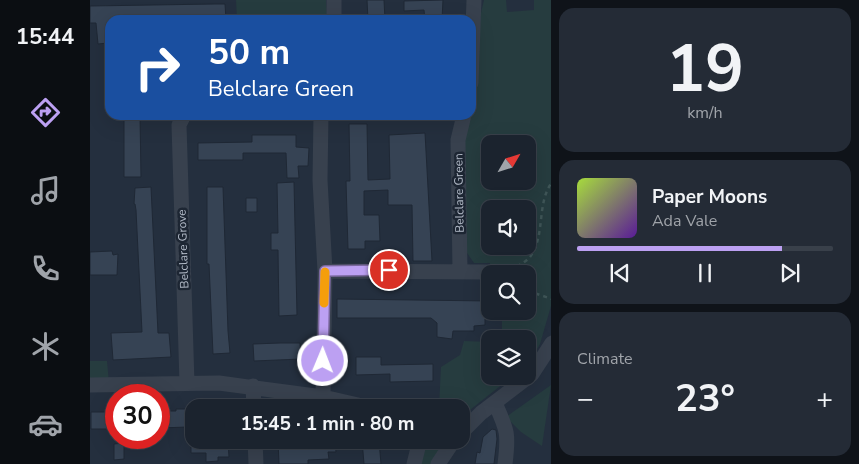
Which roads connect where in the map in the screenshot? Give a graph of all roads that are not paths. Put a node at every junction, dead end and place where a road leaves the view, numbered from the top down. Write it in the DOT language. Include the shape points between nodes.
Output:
graph roads {
  1 [pos="334,0"];
  2 [pos="474,0"];
  3 [pos="334,15"];
  4 [pos="473,15"];
  5 [pos="182,120"];
  6 [pos="321,120"];
  7 [pos="463,120"];
  8 [pos="325,271"];
  9 [pos="460,271"];
  10 [pos="481,272"];
  11 [pos="551,346"];
  12 [pos="187,383"];
  13 [pos="90,385"];
  14 [pos="252,386"];
  15 [pos="323,397"];
  16 [pos="253,399"];
  17 [pos="332,399"];
  18 [pos="495,402"];
  19 [pos="470,425"];
  20 [pos="255,449"];
  21 [pos="418,449"];
  22 [pos="446,449"];
  23 [pos="256,464"];
  24 [pos="414,464"];
  25 [pos="438,464"];
  26 [pos="505,464"];
  1 -- 3 [label="street"];
  2 -- 4 [label="street"];
  5 -- 12 [label="street, Belclare Grove" via="179,125"];
  6 -- 8 [label="street"];
  7 -- 9 [label="street, Belclare Green" via="458,140"];
  8 -- 9 [label="street"];
  8 -- 15 [label="street"];
  9 -- 10 [label="street"];
  11 -- 18 [label="street" via="532,374"];
  12 -- 13 [label="street"];
  12 -- 14 [label="street"];
  14 -- 15 [label="street"];
  14 -- 16 [label="street"];
  15 -- 17 [label="street"];
  18 -- 19 [label="street"];
  18 -- 26 [label="street" via="507,430"];
  20 -- 23 [label="street"];
  21 -- 24 [label="street"];
  22 -- 25 [label="street"];
}
